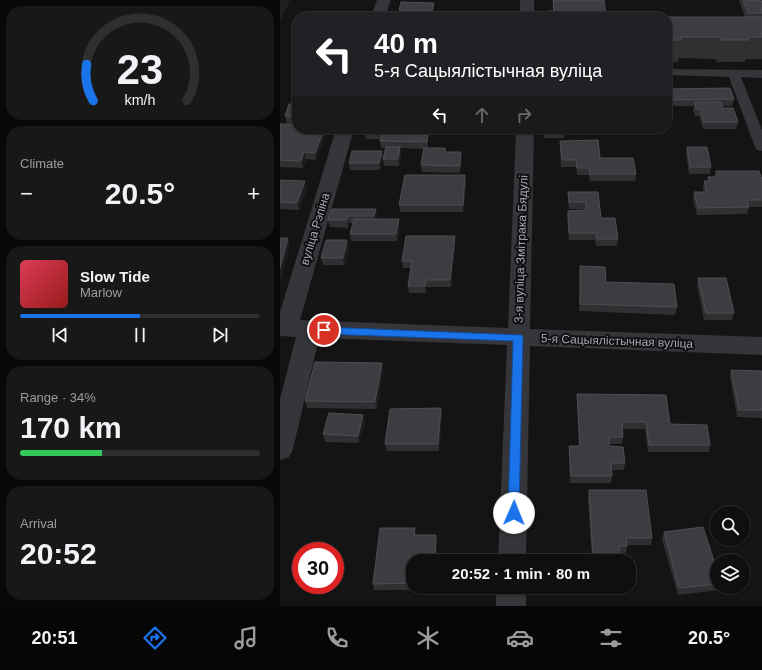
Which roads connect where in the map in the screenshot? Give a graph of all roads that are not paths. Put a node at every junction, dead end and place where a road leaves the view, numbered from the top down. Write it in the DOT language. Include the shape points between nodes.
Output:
graph roads {
  1 [pos="384,0"];
  2 [pos="527,0"];
  3 [pos="380,12"];
  4 [pos="526,12"];
  5 [pos="672,72"];
  6 [pos="734,74"];
  7 [pos="762,74"];
  8 [pos="343,134"];
  9 [pos="525,134"];
  10 [pos="762,147"];
  11 [pos="283,329"];
  12 [pos="310,330"];
  13 [pos="518,338"];
  14 [pos="762,346"];
  15 [pos="280,449"];
  16 [pos="512,554"];
  17 [pos="512,594"];
  18 [pos="511,606"];
  1 -- 3 [label="street"];
  2 -- 4 [label="street"];
  5 -- 6 [label="lane"];
  6 -- 7 [label="lane"];
  6 -- 10 [label="lane"];
  8 -- 11 [label="street, вуліца Рэпіна"];
  9 -- 13 [label="street, 3-я вуліца Змітрака Бядулі"];
  11 -- 12 [label="street, 5-я Сацыялістычная вуліца"];
  12 -- 13 [label="street, 5-я Сацыялістычная вуліца"];
  12 -- 15 [label="street"];
  13 -- 14 [label="street, 5-я Сацыялістычная вуліца"];
  13 -- 16 [label="street, 3-я вуліца Змітрака Бядулі"];
  17 -- 18 [label="street"];
}
